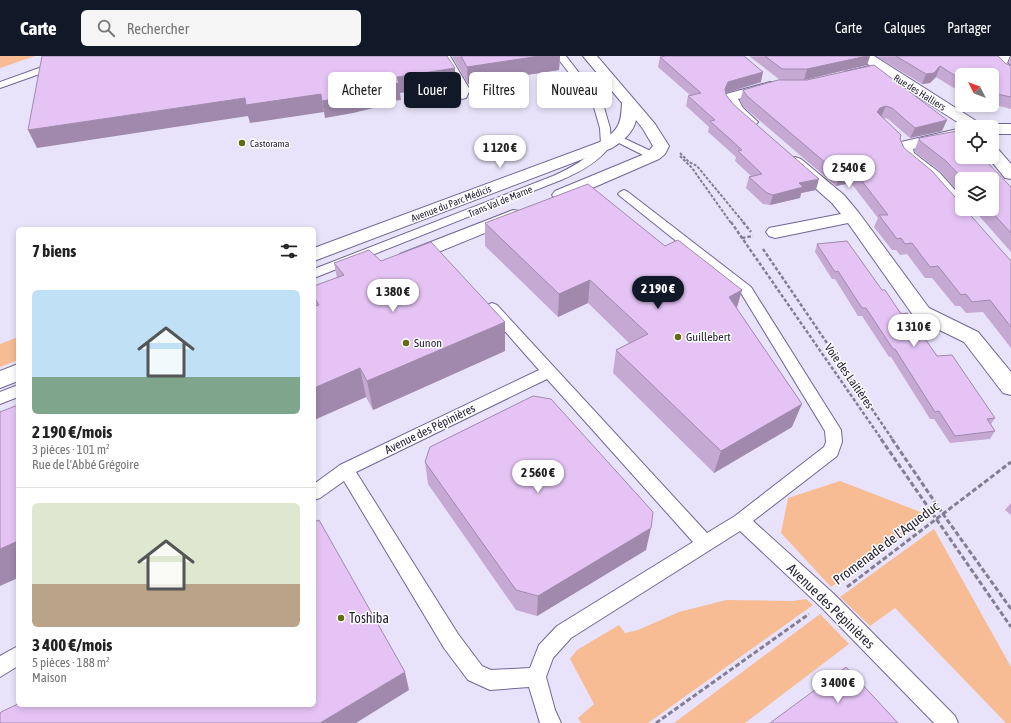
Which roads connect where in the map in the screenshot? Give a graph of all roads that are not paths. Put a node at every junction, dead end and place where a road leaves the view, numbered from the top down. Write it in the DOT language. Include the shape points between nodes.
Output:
graph roads {
  1 [pos="67,56"];
  2 [pos="445,56"];
  3 [pos="561,56"];
  4 [pos="590,56"];
  5 [pos="865,56"];
  6 [pos="1003,56"];
  7 [pos="882,67"];
  8 [pos="1011,73"];
  9 [pos="836,78"];
  10 [pos="774,82"];
  11 [pos="0,85"];
  12 [pos="462,96"];
  13 [pos="628,103"];
  14 [pos="965,120"];
  15 [pos="999,129"];
  16 [pos="1011,129"];
  17 [pos="760,131"];
  18 [pos="955,134"];
  19 [pos="612,141"];
  20 [pos="662,151"];
  21 [pos="783,151"];
  22 [pos="999,161"];
  23 [pos="1011,174"];
  24 [pos="624,194"];
  25 [pos="548,200"];
  26 [pos="955,201"];
  27 [pos="527,209"];
  28 [pos="854,217"];
  29 [pos="775,232"];
  30 [pos="316,254"];
  31 [pos="393,264"];
  32 [pos="316,273"];
  33 [pos="482,298"];
  34 [pos="16,370"];
  35 [pos="550,371"];
  36 [pos="16,373"];
  37 [pos="0,376"];
  38 [pos="0,380"];
  39 [pos="1011,387"];
  40 [pos="16,392"];
  41 [pos="0,398"];
  42 [pos="346,470"];
  43 [pos="316,492"];
  44 [pos="741,521"];
  45 [pos="706,544"];
  46 [pos="16,656"];
  47 [pos="0,667"];
  48 [pos="536,677"];
  49 [pos="552,723"];
  50 [pos="948,723"];
  1 -- 11 [label="lane" via="45,69"];
  2 -- 12 [label="lane" via="465,90"];
  3 -- 19 [label="lane" via="598,104"];
  4 -- 13 [label="street"];
  5 -- 7 [label="street, Rue des Halliers"];
  6 -- 8 [label="street" via="1000,64"];
  7 -- 9 [label="street"];
  7 -- 14 [label="street, Rue des Halliers"];
  10 -- 17 [label="street" via="731,97 731,102 738,111"];
  13 -- 19 [label="street" via="630,118 627,128"];
  13 -- 20 [label="street" via="650,127"];
  15 -- 16 [label="street"];
  18 -- 26 [label="street" via="902,141 906,155 934,177"];
  19 -- 20 [label="lane"];
  19 -- 30 [label="street, Avenue du Parc Médicis"];
  19 -- 32 [label="lane, Trans Val de Marne" via="591,160 571,172"];
  20 -- 25 [label="street"];
  21 -- 28 [label="street" via="838,199"];
  22 -- 23 [label="street"];
  24 -- 44 [label="lane" via="746,290 833,430 834,442 831,451"];
  27 -- 31 [label="street" via="440,253"];
  28 -- 29 [label="street"];
  28 -- 39 [label="street" via="922,313 971,337"];
  33 -- 35 [label="lane"];
  34 -- 37 [label="lane"];
  35 -- 42 [label="lane, Avenue des Pépinières"];
  35 -- 45 [label="lane"];
  36 -- 38 [label="street"];
  40 -- 41 [label="lane"];
  42 -- 43 [label="lane, Avenue des Pépinières"];
  42 -- 48 [label="lane" via="451,641 475,673 490,680"];
  44 -- 45 [label="lane"];
  44 -- 50 [label="lane, Avenue des Pépinières" via="828,601"];
  45 -- 48 [label="lane" via="564,632 546,652"];
  46 -- 47 [label="lane"];
  48 -- 49 [label="lane" via="546,714"];
}
